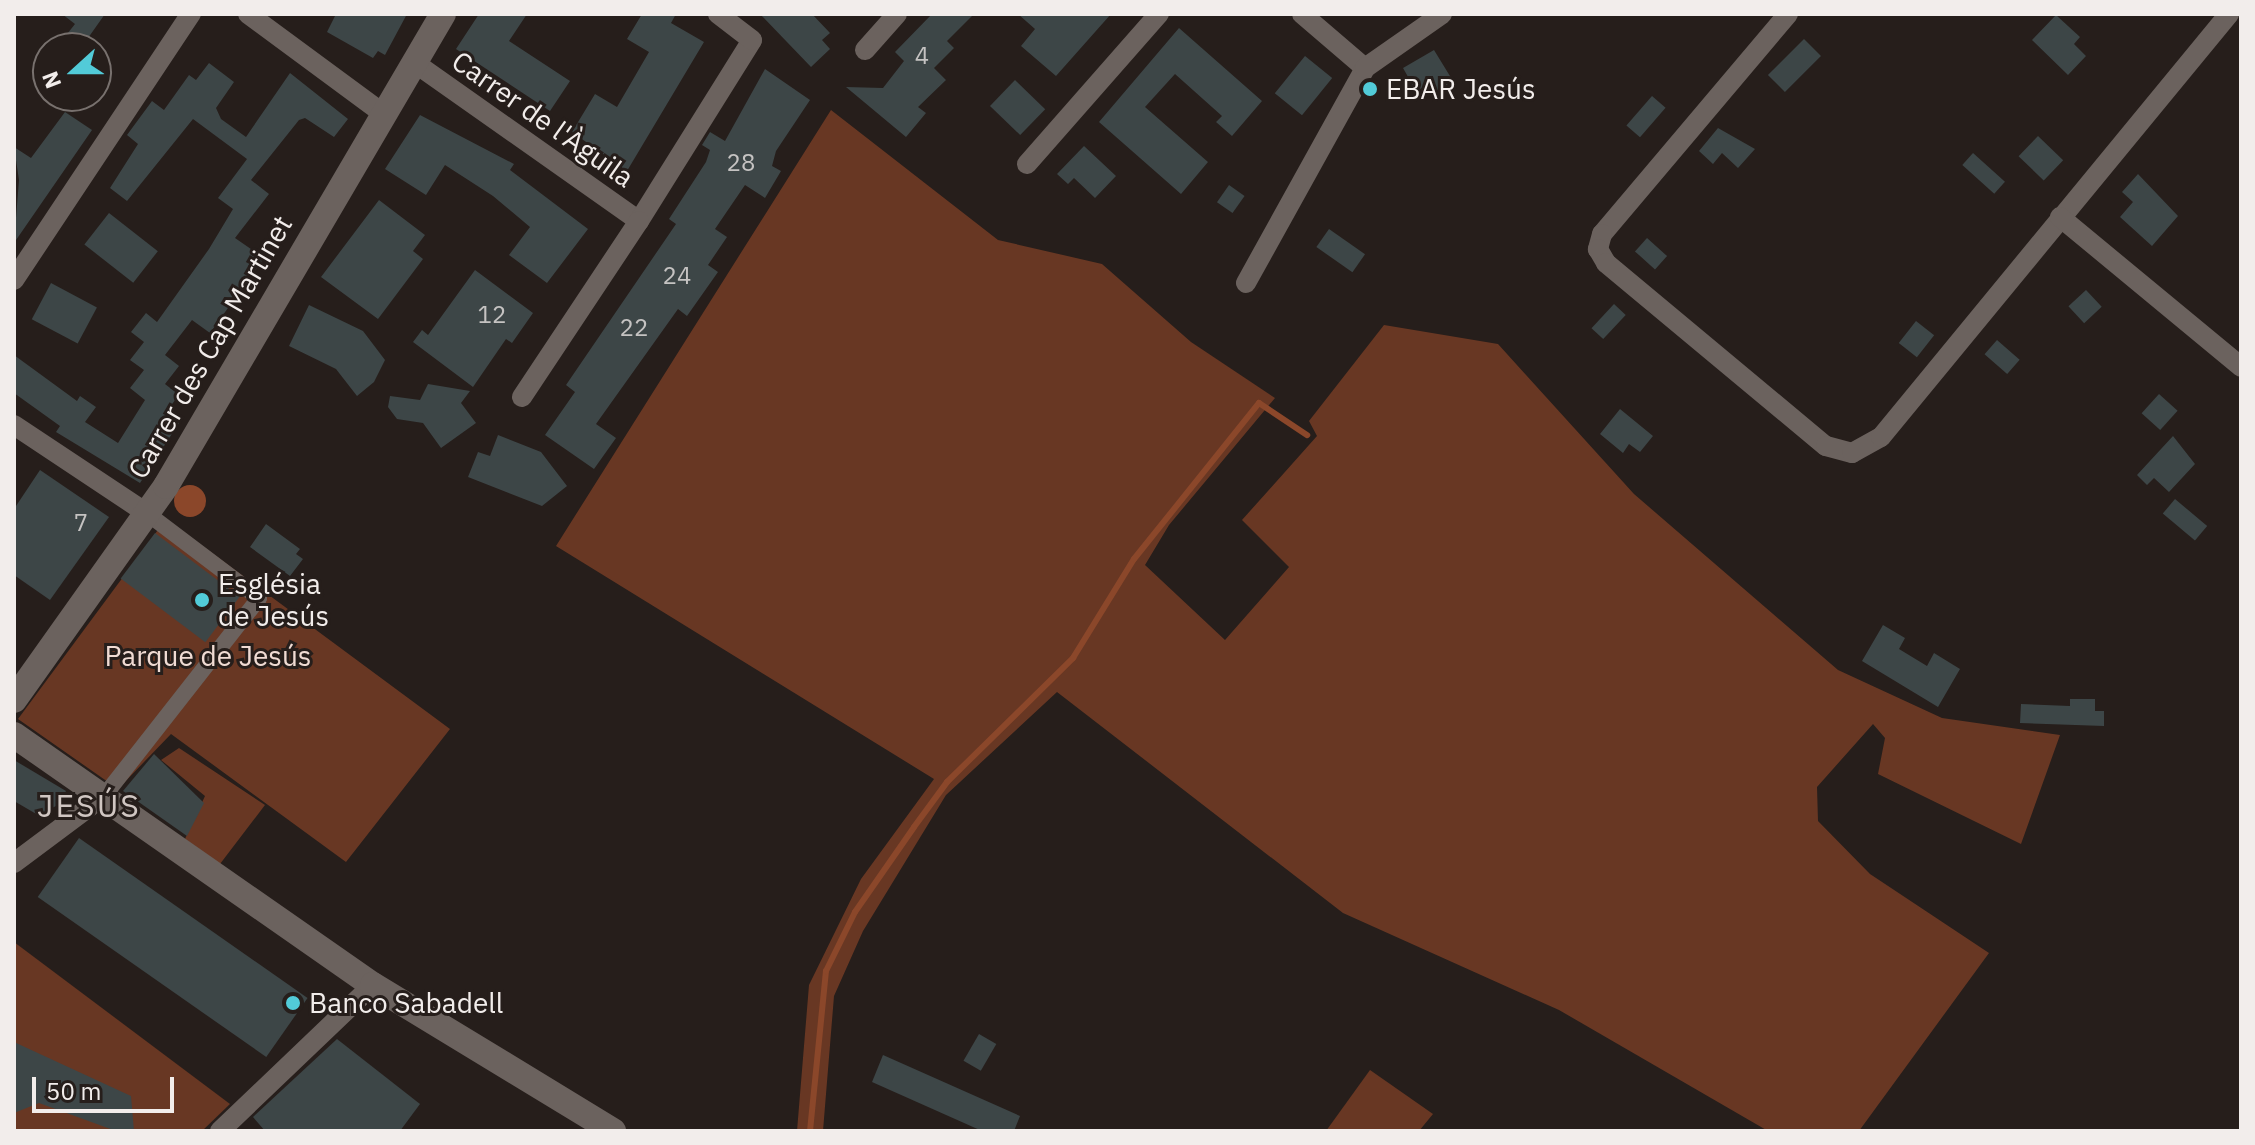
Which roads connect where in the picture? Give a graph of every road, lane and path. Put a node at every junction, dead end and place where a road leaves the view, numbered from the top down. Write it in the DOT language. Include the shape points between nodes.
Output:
graph roads {
  1 [pos="191,14"];
  2 [pos="248,14"];
  3 [pos="443,14"];
  4 [pos="718,14"];
  5 [pos="897,14"];
  6 [pos="1159,14"];
  7 [pos="1302,14"];
  8 [pos="1442,14"];
  9 [pos="1788,14"];
  10 [pos="2229,14"];
  11 [pos="865,50"];
  12 [pos="415,63"];
  13 [pos="1365,68"];
  14 [pos="385,115"];
  15 [pos="1027,164"];
  16 [pos="2060,217"];
  17 [pos="639,221"];
  18 [pos="14,280"];
  19 [pos="1246,283"];
  20 [pos="2241,367"];
  21 [pos="522,397"];
  22 [pos="14,425"];
  23 [pos="148,514"];
  24 [pos="14,700"];
  25 [pos="14,735"];
  26 [pos="104,796"];
  27 [pos="14,863"];
  28 [pos="373,985"];
  29 [pos="601,1128"];
  30 [pos="224,1130"];
  1 -- 18 [label="street"];
  2 -- 14 [label="street"];
  3 -- 12 [label="street, Carrer des Cap Martinet"];
  4 -- 17 [label="street, Carrer de l'Àguila" via="752,40"];
  5 -- 11 [label="street"];
  6 -- 15 [label="street"];
  7 -- 13 [label="street"];
  8 -- 13 [label="street"];
  9 -- 16 [label="street" via="1602,234 1598,249 1606,263 1826,446 1852,453 1881,437"];
  10 -- 16 [label="street"];
  12 -- 14 [label="street, Carrer des Cap Martinet"];
  12 -- 17 [label="street, Carrer de l'Àguila"];
  13 -- 19 [label="street"];
  14 -- 23 [label="street, Carrer des Cap Martinet"];
  16 -- 20 [label="street"];
  17 -- 21 [label="street, Carrer de l'Àguila"];
  22 -- 23 [label="street"];
  23 -- 24 [label="street, Carrer des Cap Martinet"];
  23 -- 26 [label="street" via="259,598"];
  25 -- 26 [label="street"];
  26 -- 27 [label="street"];
  26 -- 28 [label="street"];
  28 -- 29 [label="street"];
  28 -- 30 [label="street"];
}
